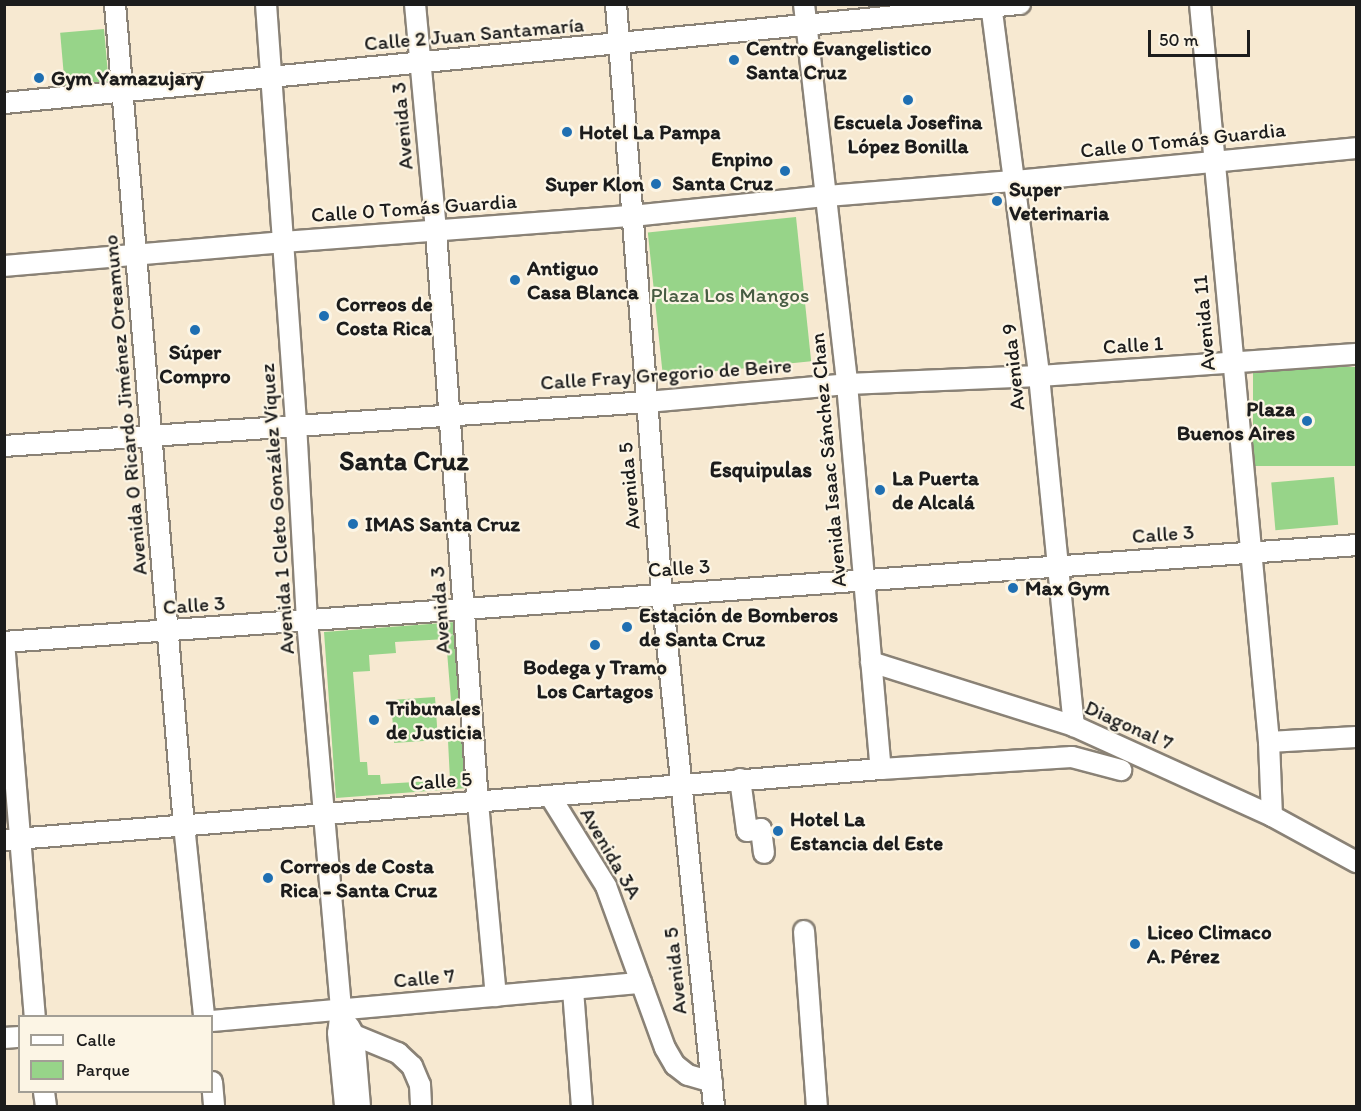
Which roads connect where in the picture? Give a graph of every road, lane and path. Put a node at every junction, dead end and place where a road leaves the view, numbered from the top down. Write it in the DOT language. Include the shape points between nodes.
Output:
graph roads {
  1 [pos="115,4"];
  2 [pos="266,4"];
  3 [pos="415,4"];
  4 [pos="616,4"];
  5 [pos="804,4"];
  6 [pos="1020,4"];
  7 [pos="1200,4"];
  8 [pos="991,6"];
  9 [pos="806,25"];
  10 [pos="618,44"];
  11 [pos="421,62"];
  12 [pos="271,78"];
  13 [pos="123,91"];
  14 [pos="4,103"];
  15 [pos="1356,148"];
  16 [pos="1214,161"];
  17 [pos="1015,181"];
  18 [pos="827,195"];
  19 [pos="632,216"];
  20 [pos="436,232"];
  21 [pos="283,242"];
  22 [pos="137,256"];
  23 [pos="4,266"];
  24 [pos="1356,354"];
  25 [pos="1232,362"];
  26 [pos="1039,376"];
  27 [pos="847,384"];
  28 [pos="647,402"];
  29 [pos="450,414"];
  30 [pos="296,424"];
  31 [pos="152,434"];
  32 [pos="4,446"];
  33 [pos="1356,545"];
  34 [pos="1251,552"];
  35 [pos="1058,566"];
  36 [pos="863,581"];
  37 [pos="662,593"];
  38 [pos="465,608"];
  39 [pos="307,620"];
  40 [pos="167,631"];
  41 [pos="4,642"];
  42 [pos="870,662"];
  43 [pos="1074,726"];
  44 [pos="1356,737"];
  45 [pos="1269,742"];
  46 [pos="881,769"];
  47 [pos="1121,770"];
  48 [pos="740,779"];
  49 [pos="680,784"];
  50 [pos="550,796"];
  51 [pos="478,803"];
  52 [pos="322,815"];
  53 [pos="1272,816"];
  54 [pos="184,825"];
  55 [pos="13,839"];
  56 [pos="764,853"];
  57 [pos="1356,862"];
  58 [pos="804,931"];
  59 [pos="641,982"];
  60 [pos="573,990"];
  61 [pos="496,996"];
  62 [pos="341,1010"];
  63 [pos="35,1015"];
  64 [pos="204,1015"];
  65 [pos="213,1021"];
  66 [pos="354,1035"];
  67 [pos="711,1082"];
  68 [pos="345,1107"];
  69 [pos="360,1107"];
  70 [pos="421,1107"];
  71 [pos="582,1107"];
  72 [pos="714,1107"];
  73 [pos="818,1107"];
  1 -- 13 [label="street, Avenida 0 Ricardo Jiménez Oreamuno"];
  2 -- 12 [label="street, Avenida 1 Cleto González Víquez"];
  3 -- 11 [label="street, Avenida 3"];
  4 -- 10 [label="street, Avenida 5"];
  5 -- 9 [label="street, Avenida Isaac Sánchez Chan"];
  6 -- 8 [label="street, Calle 2 Juan Santamaría"];
  7 -- 16 [label="street, Avenida 11"];
  8 -- 9 [label="street, Calle 2 Juan Santamaría"];
  8 -- 17 [label="street, Avenida 9"];
  9 -- 10 [label="street, Calle 2 Juan Santamaría"];
  9 -- 18 [label="street, Avenida Isaac Sánchez Chan"];
  10 -- 11 [label="street, Calle 2 Juan Santamaría"];
  10 -- 19 [label="street, Avenida 5"];
  11 -- 12 [label="street, Calle 2 Juan Santamaría"];
  11 -- 20 [label="street, Avenida 3"];
  12 -- 13 [label="street, Calle 2 Juan Santamaría"];
  12 -- 21 [label="street, Avenida 1 Cleto González Víquez"];
  13 -- 14 [label="street, Calle 2 Juan Santamaría"];
  13 -- 22 [label="street, Avenida 0 Ricardo Jiménez Oreamuno"];
  15 -- 16 [label="street, Calle 0 Tomás Guardia"];
  16 -- 17 [label="street, Calle 0 Tomás Guardia"];
  16 -- 25 [label="street, Avenida 11"];
  17 -- 18 [label="street, Calle 0 Tomás Guardia"];
  17 -- 26 [label="street, Avenida 9"];
  18 -- 19 [label="street, Calle 0 Tomás Guardia"];
  18 -- 27 [label="street, Avenida Isaac Sánchez Chan"];
  19 -- 20 [label="street, Calle 0 Tomás Guardia"];
  19 -- 28 [label="street, Avenida 5"];
  20 -- 21 [label="street, Calle 0 Tomás Guardia"];
  20 -- 29 [label="street, Avenida 3"];
  21 -- 22 [label="street, Calle 0 Tomás Guardia"];
  21 -- 30 [label="street, Avenida 1 Cleto González Víquez"];
  22 -- 23 [label="street, Calle 0 Tomás Guardia"];
  22 -- 31 [label="street, Avenida 0 Ricardo Jiménez Oreamuno"];
  24 -- 25 [label="street, Calle 1"];
  25 -- 26 [label="street, Calle 1"];
  25 -- 34 [label="street, Avenida 11"];
  26 -- 27 [label="street, Calle Fray Gregorio de Beire"];
  26 -- 35 [label="street, Avenida 9"];
  27 -- 28 [label="street, Calle Fray Gregorio de Beire"];
  27 -- 36 [label="street, Avenida Isaac Sánchez Chan"];
  28 -- 29 [label="street, Calle Fray Gregorio de Beire"];
  28 -- 37 [label="street, Avenida 5"];
  29 -- 30 [label="street, Calle Fray Gregorio de Beire"];
  29 -- 38 [label="street, Avenida 3"];
  30 -- 31 [label="street, Calle Fray Gregorio de Beire"];
  30 -- 39 [label="street, Avenida 1 Cleto González Víquez"];
  31 -- 32 [label="street, Calle Fray Gregorio de Beire"];
  31 -- 40 [label="street, Avenida 0 Ricardo Jiménez Oreamuno"];
  33 -- 34 [label="street, Calle 3"];
  34 -- 35 [label="street, Calle 3"];
  34 -- 45 [label="street, Avenida 11"];
  35 -- 36 [label="street, Calle 3"];
  35 -- 43 [label="street, Avenida 9"];
  36 -- 37 [label="street, Calle 3"];
  36 -- 42 [label="street, Avenida Isaac Sánchez Chan"];
  37 -- 38 [label="street, Calle 3"];
  37 -- 49 [label="street, Avenida 5"];
  38 -- 39 [label="street, Calle 3"];
  38 -- 51 [label="street, Avenida 3"];
  39 -- 40 [label="street, Calle 3"];
  39 -- 52 [label="street, Avenida 1 Cleto González Víquez"];
  40 -- 41 [label="street, Calle 3"];
  40 -- 54 [label="street, Avenida 0 Ricardo Jiménez Oreamuno"];
  41 -- 55 [label="street"];
  42 -- 43 [label="street, Diagonal 7"];
  42 -- 46 [label="street, Avenida Isaac Sánchez Chan"];
  43 -- 53 [label="street, Diagonal 7"];
  44 -- 45 [label="street"];
  45 -- 53 [label="street, Avenida 11"];
  46 -- 47 [label="street, Calle 5" via="1072,757"];
  46 -- 48 [label="street, Calle 5"];
  48 -- 49 [label="street, Calle 5"];
  48 -- 56 [label="street" via="747,831 761,829"];
  49 -- 50 [label="street, Calle 5"];
  49 -- 67 [label="street, Avenida 5"];
  50 -- 51 [label="street, Calle 5"];
  50 -- 59 [label="street, Avenida 3A" via="606,886"];
  51 -- 52 [label="street, Calle 5"];
  51 -- 61 [label="street, Avenida 3"];
  52 -- 54 [label="street, Calle 5"];
  52 -- 62 [label="street, Avenida 1 Cleto González Víquez"];
  53 -- 57 [label="street, Diagonal 7"];
  54 -- 55 [label="street, Calle 5"];
  54 -- 64 [label="street, Avenida 0 Ricardo Jiménez Oreamuno"];
  55 -- 63 [label="street"];
  58 -- 73 [label="street"];
  59 -- 60 [label="street, Calle 7"];
  59 -- 67 [label="street, Avenida 3A" via="675,1065 688,1075"];
  60 -- 61 [label="street, Calle 7"];
  60 -- 71 [label="street"];
  61 -- 62 [label="street, Calle 7"];
  62 -- 65 [label="street, Calle 7"];
  62 -- 66 [label="street, Avenida 1 Cleto González Víquez"];
  62 -- 68 [label="street, Avenida 1 Cleto González Víquez" via="338,1033"];
  66 -- 69 [label="street, Avenida 1 Cleto González Víquez"];
  66 -- 70 [label="street" via="398,1053 412,1066 420,1085"];
  67 -- 72 [label="street, Avenida 5"];
}
